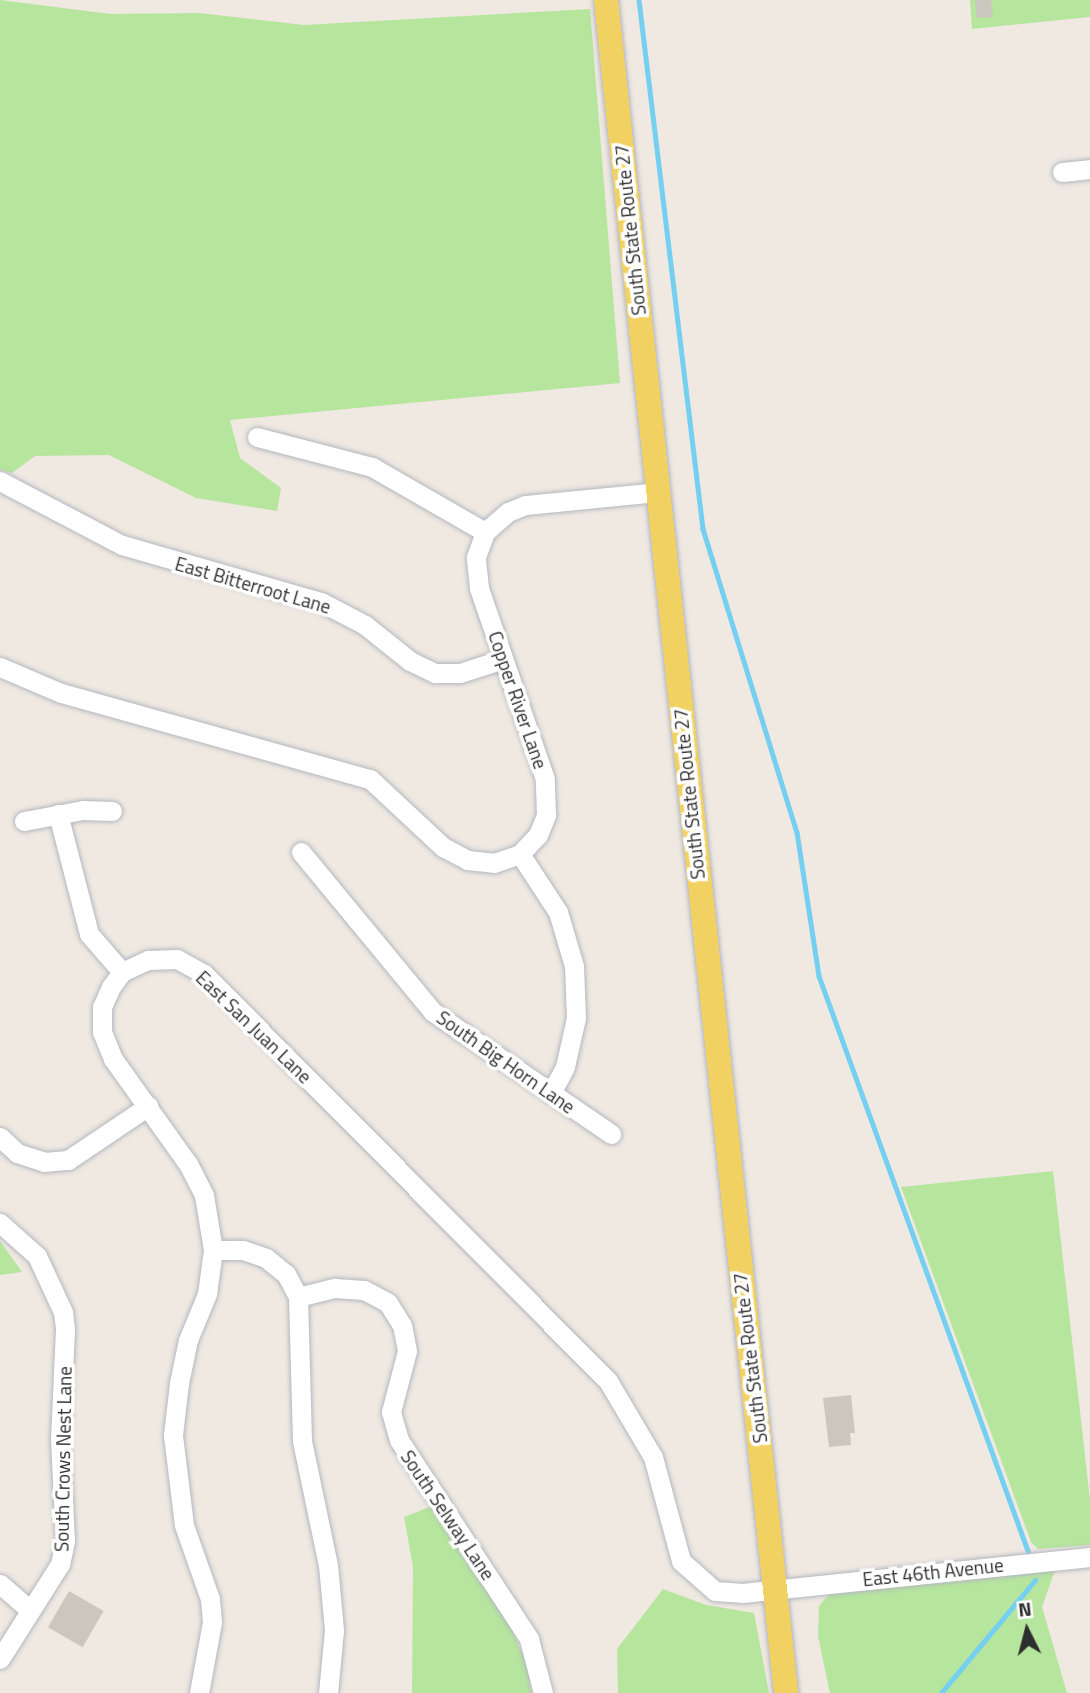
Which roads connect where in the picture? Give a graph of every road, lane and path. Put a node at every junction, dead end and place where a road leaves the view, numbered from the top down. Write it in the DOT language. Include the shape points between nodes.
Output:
graph roads {
  1 [pos="606,0"];
  2 [pos="1090,169"];
  3 [pos="1062,172"];
  4 [pos="257,437"];
  5 [pos="0,481"];
  6 [pos="657,492"];
  7 [pos="485,532"];
  8 [pos="503,659"];
  9 [pos="0,667"];
  10 [pos="112,811"];
  11 [pos="58,814"];
  12 [pos="24,821"];
  13 [pos="301,852"];
  14 [pos="520,854"];
  15 [pos="122,972"];
  16 [pos="551,1093"];
  17 [pos="148,1106"];
  18 [pos="611,1134"];
  19 [pos="0,1138"];
  20 [pos="0,1223"];
  21 [pos="213,1250"];
  22 [pos="298,1297"];
  23 [pos="1090,1557"];
  24 [pos="0,1584"];
  25 [pos="777,1587"];
  26 [pos="30,1610"];
  27 [pos="0,1659"];
  28 [pos="199,1693"];
  29 [pos="328,1693"];
  30 [pos="543,1693"];
  31 [pos="786,1693"];
  1 -- 6 [label="main road, South State Route 27"];
  2 -- 3 [label="street"];
  4 -- 7 [label="street" via="372,467"];
  5 -- 8 [label="street, East Bitterroot Lane" via="69,522 122,545 321,602 365,625 410,661 435,673 460,673"];
  6 -- 7 [label="street" via="525,505 508,512"];
  6 -- 25 [label="main road, South State Route 27"];
  7 -- 8 [label="street, Copper River Lane" via="476,557 479,588"];
  8 -- 14 [label="street, Copper River Lane" via="545,779 546,815 538,835"];
  9 -- 14 [label="street" via="61,693 369,779 443,847 467,860 494,863"];
  10 -- 11 [label="street"];
  11 -- 12 [label="street"];
  11 -- 15 [label="street" via="89,934"];
  13 -- 16 [label="street, South Big Horn Lane" via="433,1012"];
  14 -- 16 [label="street" via="558,912 574,967 576,1018 565,1066"];
  15 -- 17 [label="street" via="102,1007 102,1032 113,1059"];
  15 -- 25 [label="street, East San Juan Lane" via="148,960 177,959 204,974 608,1381 653,1457 681,1561 693,1576 715,1591 742,1593"];
  16 -- 18 [label="street, South Big Horn Lane"];
  17 -- 19 [label="street" via="68,1160 44,1162 17,1153"];
  17 -- 21 [label="street" via="204,1195"];
  20 -- 26 [label="street, South Crows Nest Lane" via="37,1256 63,1311 65,1329 60,1439 65,1541 60,1564"];
  21 -- 22 [label="street" via="243,1250 266,1258 286,1273"];
  21 -- 28 [label="street" via="207,1294 188,1340 173,1436 184,1525 210,1600 212,1622"];
  22 -- 29 [label="street" via="302,1441 328,1564 334,1630"];
  22 -- 30 [label="street, South Selway Lane" via="335,1288 364,1290 387,1303 402,1325 407,1351 391,1412 399,1440 529,1639"];
  23 -- 25 [label="street, East 46th Avenue"];
  24 -- 26 [label="street"];
  25 -- 31 [label="main road, South State Route 27"];
  26 -- 27 [label="street, South Crows Nest Lane"];
}
